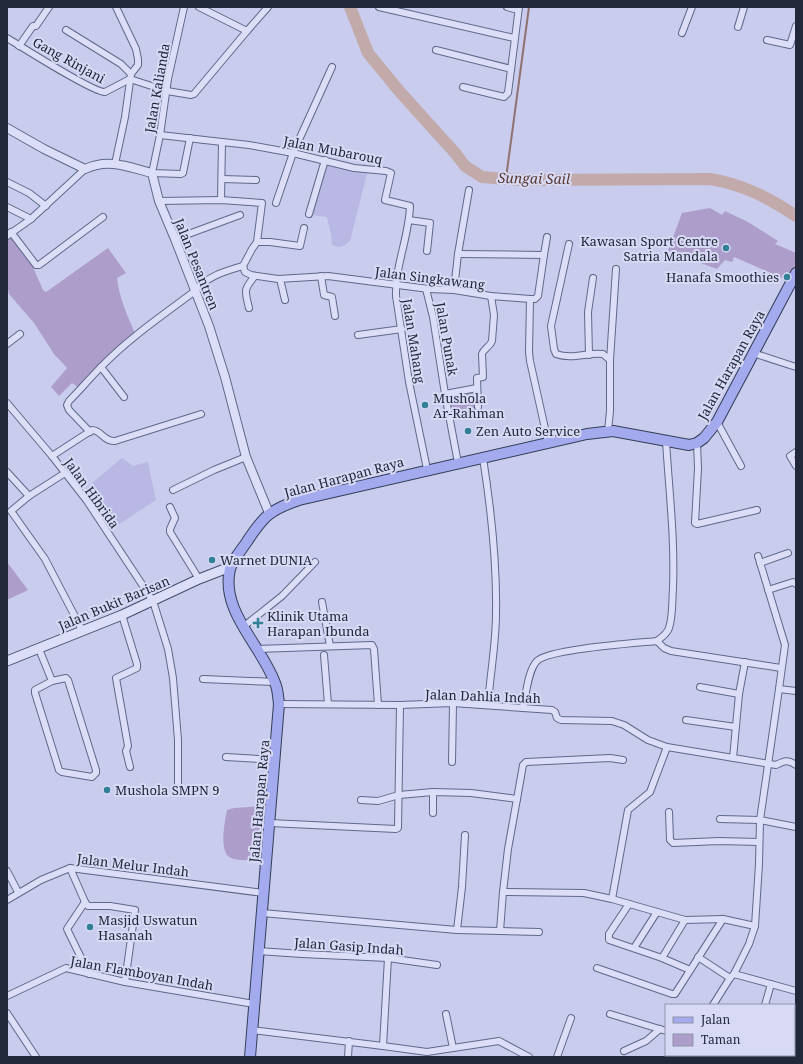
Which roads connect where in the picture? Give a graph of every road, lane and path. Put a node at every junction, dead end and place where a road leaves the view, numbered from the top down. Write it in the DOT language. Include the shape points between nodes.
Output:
graph roads {
  1 [pos="50,7"];
  2 [pos="116,7"];
  3 [pos="184,7"];
  4 [pos="198,7"];
  5 [pos="268,7"];
  6 [pos="380,7"];
  7 [pos="507,7"];
  8 [pos="692,7"];
  9 [pos="744,7"];
  10 [pos="519,8"];
  11 [pos="796,26"];
  12 [pos="738,27"];
  13 [pos="66,30"];
  14 [pos="247,31"];
  15 [pos="682,33"];
  16 [pos="7,38"];
  17 [pos="514,38"];
  18 [pos="767,40"];
  19 [pos="19,46"];
  20 [pos="436,50"];
  21 [pos="332,67"];
  22 [pos="511,69"];
  23 [pos="131,77"];
  24 [pos="463,87"];
  25 [pos="167,91"];
  26 [pos="7,128"];
  27 [pos="160,135"];
  28 [pos="190,138"];
  29 [pos="222,142"];
  30 [pos="293,153"];
  31 [pos="325,160"];
  32 [pos="115,164"];
  33 [pos="85,169"];
  34 [pos="152,173"];
  35 [pos="222,179"];
  36 [pos="256,180"];
  37 [pos="7,182"];
  38 [pos="469,190"];
  39 [pos="221,200"];
  40 [pos="159,201"];
  41 [pos="276,203"];
  42 [pos="46,206"];
  43 [pos="7,207"];
  44 [pos="309,214"];
  45 [pos="240,215"];
  46 [pos="103,217"];
  47 [pos="31,220"];
  48 [pos="410,220"];
  49 [pos="304,228"];
  50 [pos="9,234"];
  51 [pos="547,237"];
  52 [pos="175,239"];
  53 [pos="257,242"];
  54 [pos="569,244"];
  55 [pos="427,251"];
  56 [pos="458,254"];
  57 [pos="544,255"];
  58 [pos="243,266"];
  59 [pos="616,269"];
  60 [pos="796,273"];
  61 [pos="255,276"];
  62 [pos="321,276"];
  63 [pos="593,278"];
  64 [pos="280,279"];
  65 [pos="396,286"];
  66 [pos="426,289"];
  67 [pos="454,290"];
  68 [pos="195,291"];
  69 [pos="491,296"];
  70 [pos="530,299"];
  71 [pos="285,300"];
  72 [pos="249,308"];
  73 [pos="335,316"];
  74 [pos="402,329"];
  75 [pos="20,334"];
  76 [pos="358,335"];
  77 [pos="7,344"];
  78 [pos="753,353"];
  79 [pos="589,355"];
  80 [pos="610,360"];
  81 [pos="101,366"];
  82 [pos="796,367"];
  83 [pos="477,388"];
  84 [pos="445,394"];
  85 [pos="124,397"];
  86 [pos="7,403"];
  87 [pos="478,407"];
  88 [pos="201,414"];
  89 [pos="717,422"];
  90 [pos="608,431"];
  91 [pos="90,432"];
  92 [pos="666,441"];
  93 [pos="548,442"];
  94 [pos="697,443"];
  95 [pos="796,452"];
  96 [pos="52,456"];
  97 [pos="246,457"];
  98 [pos="483,458"];
  99 [pos="458,464"];
  100 [pos="741,466"];
  101 [pos="796,466"];
  102 [pos="427,470"];
  103 [pos="7,472"];
  104 [pos="65,473"];
  105 [pos="173,490"];
  106 [pos="29,496"];
  107 [pos="170,507"];
  108 [pos="757,510"];
  109 [pos="269,513"];
  110 [pos="788,553"];
  111 [pos="316,562"];
  112 [pos="230,567"];
  113 [pos="199,579"];
  114 [pos="796,584"];
  115 [pos="768,590"];
  116 [pos="153,600"];
  117 [pos="322,602"];
  118 [pos="122,615"];
  119 [pos="243,627"];
  120 [pos="82,630"];
  121 [pos="657,641"];
  122 [pos="330,646"];
  123 [pos="39,649"];
  124 [pos="256,649"];
  125 [pos="324,655"];
  126 [pos="7,661"];
  127 [pos="745,662"];
  128 [pos="782,668"];
  129 [pos="203,680"];
  130 [pos="52,681"];
  131 [pos="275,682"];
  132 [pos="700,687"];
  133 [pos="779,688"];
  134 [pos="796,691"];
  135 [pos="739,694"];
  136 [pos="453,703"];
  137 [pos="280,704"];
  138 [pos="328,704"];
  139 [pos="378,704"];
  140 [pos="400,704"];
  141 [pos="488,705"];
  142 [pos="523,708"];
  143 [pos="686,720"];
  144 [pos="736,726"];
  145 [pos="667,747"];
  146 [pos="226,757"];
  147 [pos="733,758"];
  148 [pos="276,760"];
  149 [pos="623,760"];
  150 [pos="452,762"];
  151 [pos="768,764"];
  152 [pos="796,765"];
  153 [pos="130,766"];
  154 [pos="178,787"];
  155 [pos="433,792"];
  156 [pos="399,795"];
  157 [pos="517,799"];
  158 [pos="361,800"];
  159 [pos="669,812"];
  160 [pos="434,813"];
  161 [pos="720,819"];
  162 [pos="760,820"];
  163 [pos="270,823"];
  164 [pos="796,827"];
  165 [pos="466,835"];
  166 [pos="759,842"];
  167 [pos="70,868"];
  168 [pos="7,871"];
  169 [pos="18,892"];
  170 [pos="503,892"];
  171 [pos="263,893"];
  172 [pos="612,899"];
  173 [pos="7,900"];
  174 [pos="85,902"];
  175 [pos="629,904"];
  176 [pos="657,912"];
  177 [pos="262,913"];
  178 [pos="723,919"];
  179 [pos="685,920"];
  180 [pos="755,926"];
  181 [pos="457,930"];
  182 [pos="500,931"];
  183 [pos="539,932"];
  184 [pos="634,948"];
  185 [pos="258,951"];
  186 [pos="698,956"];
  187 [pos="388,958"];
  188 [pos="662,958"];
  189 [pos="438,966"];
  190 [pos="597,968"];
  191 [pos="690,970"];
  192 [pos="89,974"];
  193 [pos="732,976"];
  194 [pos="125,982"];
  195 [pos="771,984"];
  196 [pos="796,990"];
  197 [pos="7,996"];
  198 [pos="254,1004"];
  199 [pos="714,1004"];
  200 [pos="765,1004"];
  201 [pos="7,1013"];
  202 [pos="446,1014"];
  203 [pos="610,1014"];
  204 [pos="571,1018"];
  205 [pos="252,1030"];
  206 [pos="663,1030"];
  207 [pos="349,1041"];
  208 [pos="383,1046"];
  209 [pos="450,1048"];
  210 [pos="624,1051"];
  211 [pos="36,1057"];
  212 [pos="250,1057"];
  213 [pos="348,1057"];
  214 [pos="449,1057"];
  215 [pos="529,1057"];
  216 [pos="557,1057"];
  1 -- 19 [label="street"];
  2 -- 23 [label="street" via="138,54 138,64"];
  3 -- 25 [label="street, Jalan Kalianda"];
  4 -- 14 [label="street"];
  5 -- 14 [label="street"];
  6 -- 17 [label="street"];
  7 -- 10 [label="street"];
  8 -- 15 [label="street"];
  9 -- 12 [label="street"];
  10 -- 17 [label="street"];
  11 -- 18 [label="street" via="790,45"];
  13 -- 23 [label="street" via="121,64"];
  14 -- 25 [label="street" via="194,94"];
  16 -- 19 [label="street, Gang Rinjani"];
  17 -- 22 [label="street"];
  19 -- 23 [label="street, Gang Rinjani" via="102,92"];
  20 -- 22 [label="street"];
  21 -- 30 [label="street"];
  22 -- 24 [label="street" via="508,93 504,97"];
  23 -- 25 [label="street"];
  23 -- 32 [label="street"];
  25 -- 27 [label="street, Jalan Kalianda"];
  26 -- 33 [label="street"];
  27 -- 28 [label="street, Jalan Mubarouq"];
  27 -- 34 [label="street, Jalan Kalianda"];
  28 -- 29 [label="street, Jalan Mubarouq"];
  28 -- 34 [label="street" via="183,173"];
  29 -- 30 [label="street, Jalan Mubarouq"];
  29 -- 35 [label="street"];
  30 -- 31 [label="street, Jalan Mubarouq"];
  30 -- 41 [label="street"];
  31 -- 44 [label="street"];
  31 -- 48 [label="street, Jalan Mubarouq" via="354,168 392,173 385,200 410,206"];
  32 -- 33 [label="street" via="100,163"];
  32 -- 34 [label="street"];
  33 -- 42 [label="street"];
  34 -- 40 [label="street, Jalan Pesantren"];
  35 -- 36 [label="street"];
  35 -- 39 [label="street"];
  37 -- 42 [label="street" via="29,193"];
  38 -- 56 [label="street"];
  39 -- 40 [label="street"];
  39 -- 53 [label="street" via="262,203"];
  40 -- 52 [label="street, Jalan Pesantren"];
  42 -- 47 [label="street"];
  43 -- 47 [label="street"];
  45 -- 52 [label="street"];
  46 -- 50 [label="street" via="39,265 36,265"];
  47 -- 50 [label="street"];
  48 -- 55 [label="street" via="430,223"];
  48 -- 65 [label="street"];
  49 -- 53 [label="street" via="299,247"];
  51 -- 57 [label="street"];
  52 -- 68 [label="street, Jalan Pesantren"];
  53 -- 58 [label="street"];
  54 -- 79 [label="street" via="551,326 554,349 556,354 561,356"];
  56 -- 57 [label="street"];
  56 -- 67 [label="street"];
  57 -- 70 [label="street" via="538,296"];
  58 -- 61 [label="street" via="248,274"];
  58 -- 68 [label="street" via="225,271 201,283"];
  59 -- 80 [label="street"];
  60 -- 78 [label="main road, Jalan Harapan Raya"];
  61 -- 64 [label="street, Jalan Singkawang"];
  61 -- 72 [label="street" via="245,291"];
  62 -- 64 [label="street, Jalan Singkawang"];
  62 -- 65 [label="street, Jalan Singkawang"];
  62 -- 73 [label="street" via="324,295 332,297"];
  63 -- 79 [label="street" via="588,312"];
  64 -- 71 [label="street"];
  65 -- 66 [label="street, Jalan Singkawang"];
  65 -- 74 [label="street, Jalan Mahang" via="397,308"];
  66 -- 67 [label="street, Jalan Singkawang"];
  66 -- 84 [label="street, Jalan Punak"];
  67 -- 69 [label="street, Jalan Singkawang"];
  68 -- 81 [label="street" via="137,334"];
  68 -- 97 [label="street, Jalan Pesantren" via="225,377"];
  69 -- 70 [label="street, Jalan Singkawang"];
  69 -- 83 [label="street" via="494,315 492,341 482,354 483,377 477,378"];
  70 -- 93 [label="street" via="530,356"];
  74 -- 76 [label="street"];
  74 -- 102 [label="street, Jalan Mahang" via="409,382"];
  75 -- 77 [label="street"];
  78 -- 82 [label="street"];
  78 -- 89 [label="main road, Jalan Harapan Raya"];
  79 -- 80 [label="street" via="603,354"];
  80 -- 90 [label="street"];
  81 -- 85 [label="street"];
  81 -- 91 [label="street" via="67,405"];
  83 -- 84 [label="street"];
  83 -- 87 [label="street"];
  84 -- 99 [label="street, Jalan Punak"];
  86 -- 96 [label="street, Jalan Hibrida"];
  88 -- 91 [label="street" via="115,442 109,441 96,430"];
  89 -- 94 [label="main road, Jalan Harapan Raya"];
  89 -- 100 [label="street"];
  90 -- 92 [label="main road, Jalan Harapan Raya"];
  90 -- 93 [label="main road, Jalan Harapan Raya"];
  91 -- 96 [label="street"];
  92 -- 94 [label="main road, Jalan Harapan Raya"];
  92 -- 121 [label="street" via="673,534 672,613 666,635"];
  93 -- 98 [label="main road, Jalan Harapan Raya"];
  94 -- 108 [label="street" via="696,524"];
  95 -- 101 [label="street" via="790,456"];
  96 -- 104 [label="street, Jalan Hibrida"];
  97 -- 105 [label="street"];
  97 -- 109 [label="street, Jalan Pesantren"];
  98 -- 99 [label="main road, Jalan Harapan Raya"];
  98 -- 141 [label="street" via="494,549 496,612"];
  99 -- 102 [label="main road, Jalan Harapan Raya"];
  102 -- 109 [label="main road, Jalan Harapan Raya" via="299,500"];
  103 -- 106 [label="street"];
  104 -- 106 [label="street"];
  104 -- 116 [label="street, Jalan Hibrida" via="87,501"];
  106 -- 120 [label="street" via="11,511 45,559"];
  107 -- 113 [label="street" via="175,518 170,532"];
  109 -- 112 [label="main road, Jalan Harapan Raya" via="257,526"];
  110 -- 115 [label="street" via="759,559"];
  111 -- 119 [label="street" via="282,596"];
  112 -- 113 [label="main road, Jalan Bukit Barisan"];
  112 -- 119 [label="main road, Jalan Harapan Raya" via="231,602"];
  113 -- 116 [label="main road, Jalan Bukit Barisan"];
  114 -- 115 [label="street" via="793,582"];
  115 -- 128 [label="street" via="784,645"];
  116 -- 118 [label="main road, Jalan Bukit Barisan"];
  116 -- 154 [label="street, Jalan Hibrida" via="168,649 172,672 178,740"];
  117 -- 122 [label="street"];
  118 -- 120 [label="main road, Jalan Bukit Barisan"];
  118 -- 153 [label="street" via="137,664 137,668 116,678"];
  119 -- 124 [label="main road, Jalan Harapan Raya"];
  120 -- 123 [label="main road, Jalan Bukit Barisan"];
  121 -- 127 [label="street" via="664,648 671,650"];
  121 -- 142 [label="street" via="548,654 538,659 532,668"];
  122 -- 124 [label="street"];
  122 -- 139 [label="street" via="373,646"];
  123 -- 126 [label="main road, Jalan Bukit Barisan"];
  123 -- 130 [label="street"];
  124 -- 131 [label="main road, Jalan Harapan Raya"];
  125 -- 138 [label="street"];
  127 -- 128 [label="street"];
  127 -- 135 [label="street"];
  128 -- 133 [label="street"];
  129 -- 131 [label="street"];
  130 -- 130 [label="street" via="35,690 35,693 59,770 92,777 96,770 68,680"];
  131 -- 137 [label="main road, Jalan Harapan Raya"];
  132 -- 135 [label="street"];
  133 -- 134 [label="street"];
  133 -- 151 [label="street"];
  135 -- 144 [label="street"];
  136 -- 140 [label="street, Jalan Dahlia Indah"];
  136 -- 141 [label="street, Jalan Dahlia Indah"];
  136 -- 150 [label="street"];
  137 -- 138 [label="street, Jalan Dahlia Indah"];
  137 -- 148 [label="main road, Jalan Harapan Raya"];
  138 -- 139 [label="street, Jalan Dahlia Indah"];
  139 -- 140 [label="street, Jalan Dahlia Indah"];
  140 -- 156 [label="street"];
  141 -- 142 [label="street, Jalan Dahlia Indah"];
  142 -- 145 [label="street, Jalan Dahlia Indah" via="552,710 561,720 612,721"];
  143 -- 144 [label="street"];
  144 -- 147 [label="street"];
  145 -- 147 [label="street, Jalan Dahlia Indah"];
  145 -- 172 [label="street" via="650,792 628,810"];
  146 -- 148 [label="street"];
  147 -- 151 [label="street, Jalan Dahlia Indah"];
  148 -- 163 [label="main road, Jalan Harapan Raya"];
  149 -- 157 [label="street" via="610,758 526,762 523,765"];
  151 -- 152 [label="street, Jalan Dahlia Indah" via="777,765 784,761"];
  151 -- 162 [label="street"];
  155 -- 156 [label="street"];
  155 -- 157 [label="street" via="471,793"];
  155 -- 160 [label="street"];
  156 -- 158 [label="street" via="378,801"];
  156 -- 163 [label="street" via="399,825 396,829"];
  157 -- 170 [label="street"];
  159 -- 166 [label="street" via="670,840 673,843"];
  161 -- 162 [label="street"];
  162 -- 164 [label="street"];
  162 -- 166 [label="street"];
  163 -- 171 [label="main road, Jalan Harapan Raya"];
  165 -- 181 [label="street"];
  166 -- 180 [label="street"];
  167 -- 169 [label="street, Jalan Melur Indah"];
  167 -- 171 [label="street, Jalan Melur Indah"];
  167 -- 174 [label="street"];
  168 -- 169 [label="street"];
  169 -- 173 [label="street, Jalan Melur Indah"];
  170 -- 172 [label="street" via="574,892"];
  170 -- 182 [label="street"];
  171 -- 177 [label="main road, Jalan Harapan Raya"];
  172 -- 175 [label="street"];
  174 -- 192 [label="street" via="67,929"];
  174 -- 194 [label="street" via="88,906 135,910"];
  175 -- 176 [label="street"];
  175 -- 184 [label="street" via="608,938 610,941"];
  176 -- 179 [label="street"];
  176 -- 184 [label="street"];
  177 -- 181 [label="street"];
  177 -- 185 [label="main road, Jalan Harapan Raya"];
  178 -- 179 [label="street"];
  178 -- 180 [label="street"];
  178 -- 186 [label="street"];
  179 -- 188 [label="street"];
  180 -- 193 [label="street" via="749,944"];
  181 -- 182 [label="street"];
  182 -- 183 [label="street"];
  184 -- 188 [label="street"];
  185 -- 187 [label="street, Jalan Gasip Indah"];
  185 -- 198 [label="main road, Jalan Harapan Raya"];
  186 -- 191 [label="street"];
  186 -- 193 [label="street"];
  187 -- 189 [label="street, Jalan Gasip Indah"];
  187 -- 208 [label="street"];
  188 -- 191 [label="street"];
  190 -- 191 [label="street" via="674,994"];
  192 -- 194 [label="street, Jalan Flamboyan Indah"];
  192 -- 197 [label="street, Jalan Flamboyan Indah" via="66,968"];
  193 -- 195 [label="street"];
  193 -- 199 [label="street"];
  194 -- 198 [label="street, Jalan Flamboyan Indah"];
  195 -- 196 [label="street"];
  195 -- 200 [label="street"];
  198 -- 205 [label="main road, Jalan Harapan Raya"];
  201 -- 211 [label="street"];
  202 -- 209 [label="street"];
  203 -- 206 [label="street"];
  204 -- 216 [label="street"];
  205 -- 207 [label="street"];
  205 -- 212 [label="main road, Jalan Harapan Raya"];
  206 -- 210 [label="street"];
  207 -- 208 [label="street"];
  207 -- 213 [label="street"];
  208 -- 209 [label="street" via="427,1052"];
  209 -- 214 [label="street"];
  209 -- 215 [label="street" via="499,1041"];
}
